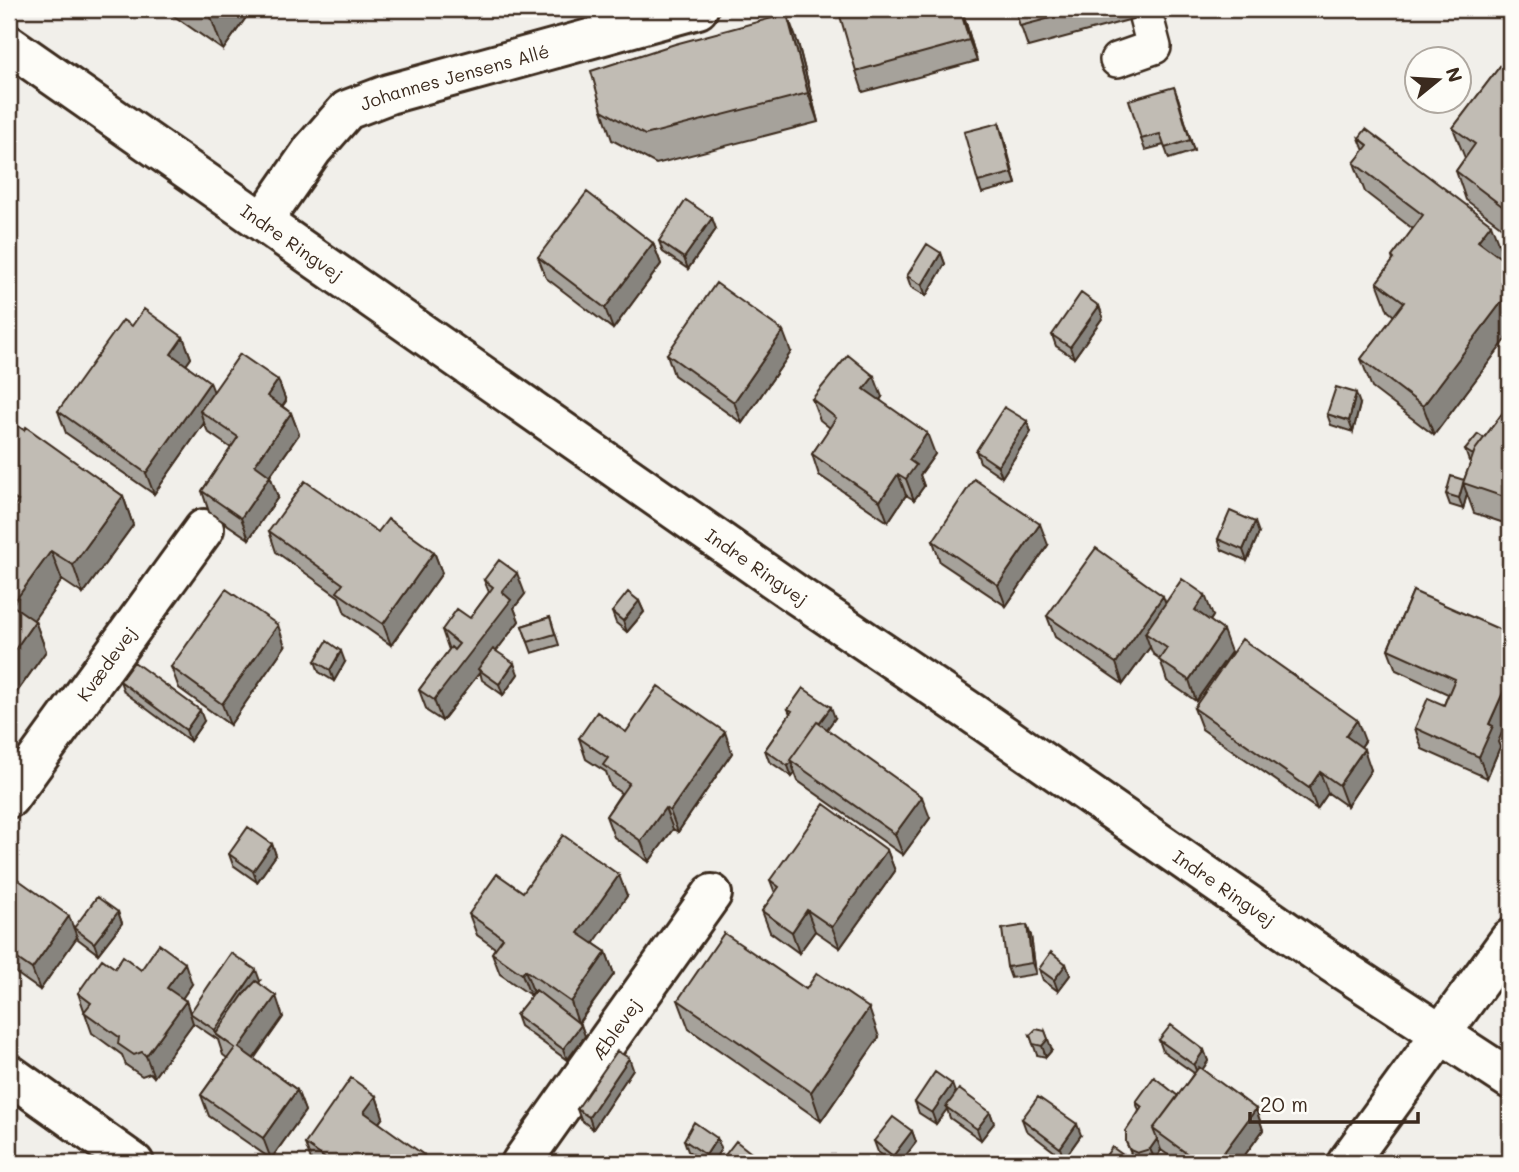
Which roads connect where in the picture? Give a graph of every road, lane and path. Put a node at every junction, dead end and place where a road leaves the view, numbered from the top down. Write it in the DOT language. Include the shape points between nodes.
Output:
graph roads {
  1 [pos="698,9"];
  2 [pos="1144,9"];
  3 [pos="9,45"];
  4 [pos="1117,60"];
  5 [pos="263,221"];
  6 [pos="204,529"];
  7 [pos="9,798"];
  8 [pos="712,894"];
  9 [pos="1510,939"];
  10 [pos="1442,1034"];
  11 [pos="9,1074"];
  12 [pos="1510,1079"];
  13 [pos="134,1163"];
  14 [pos="521,1163"];
  15 [pos="1348,1163"];
  1 -- 5 [label="street, Johannes Jensens Allé" via="389,94 347,110 313,149"];
  2 -- 4 [label="lane" via="1154,47"];
  3 -- 5 [label="street, Indre Ringvej"];
  5 -- 10 [label="street, Indre Ringvej" via="797,595"];
  6 -- 7 [label="street, Kvædevej"];
  8 -- 14 [label="street, Æblevej"];
  9 -- 10 [label="street"];
  10 -- 12 [label="street, Indre Ringvej"];
  10 -- 15 [label="street"];
  11 -- 13 [label="street"];
}
